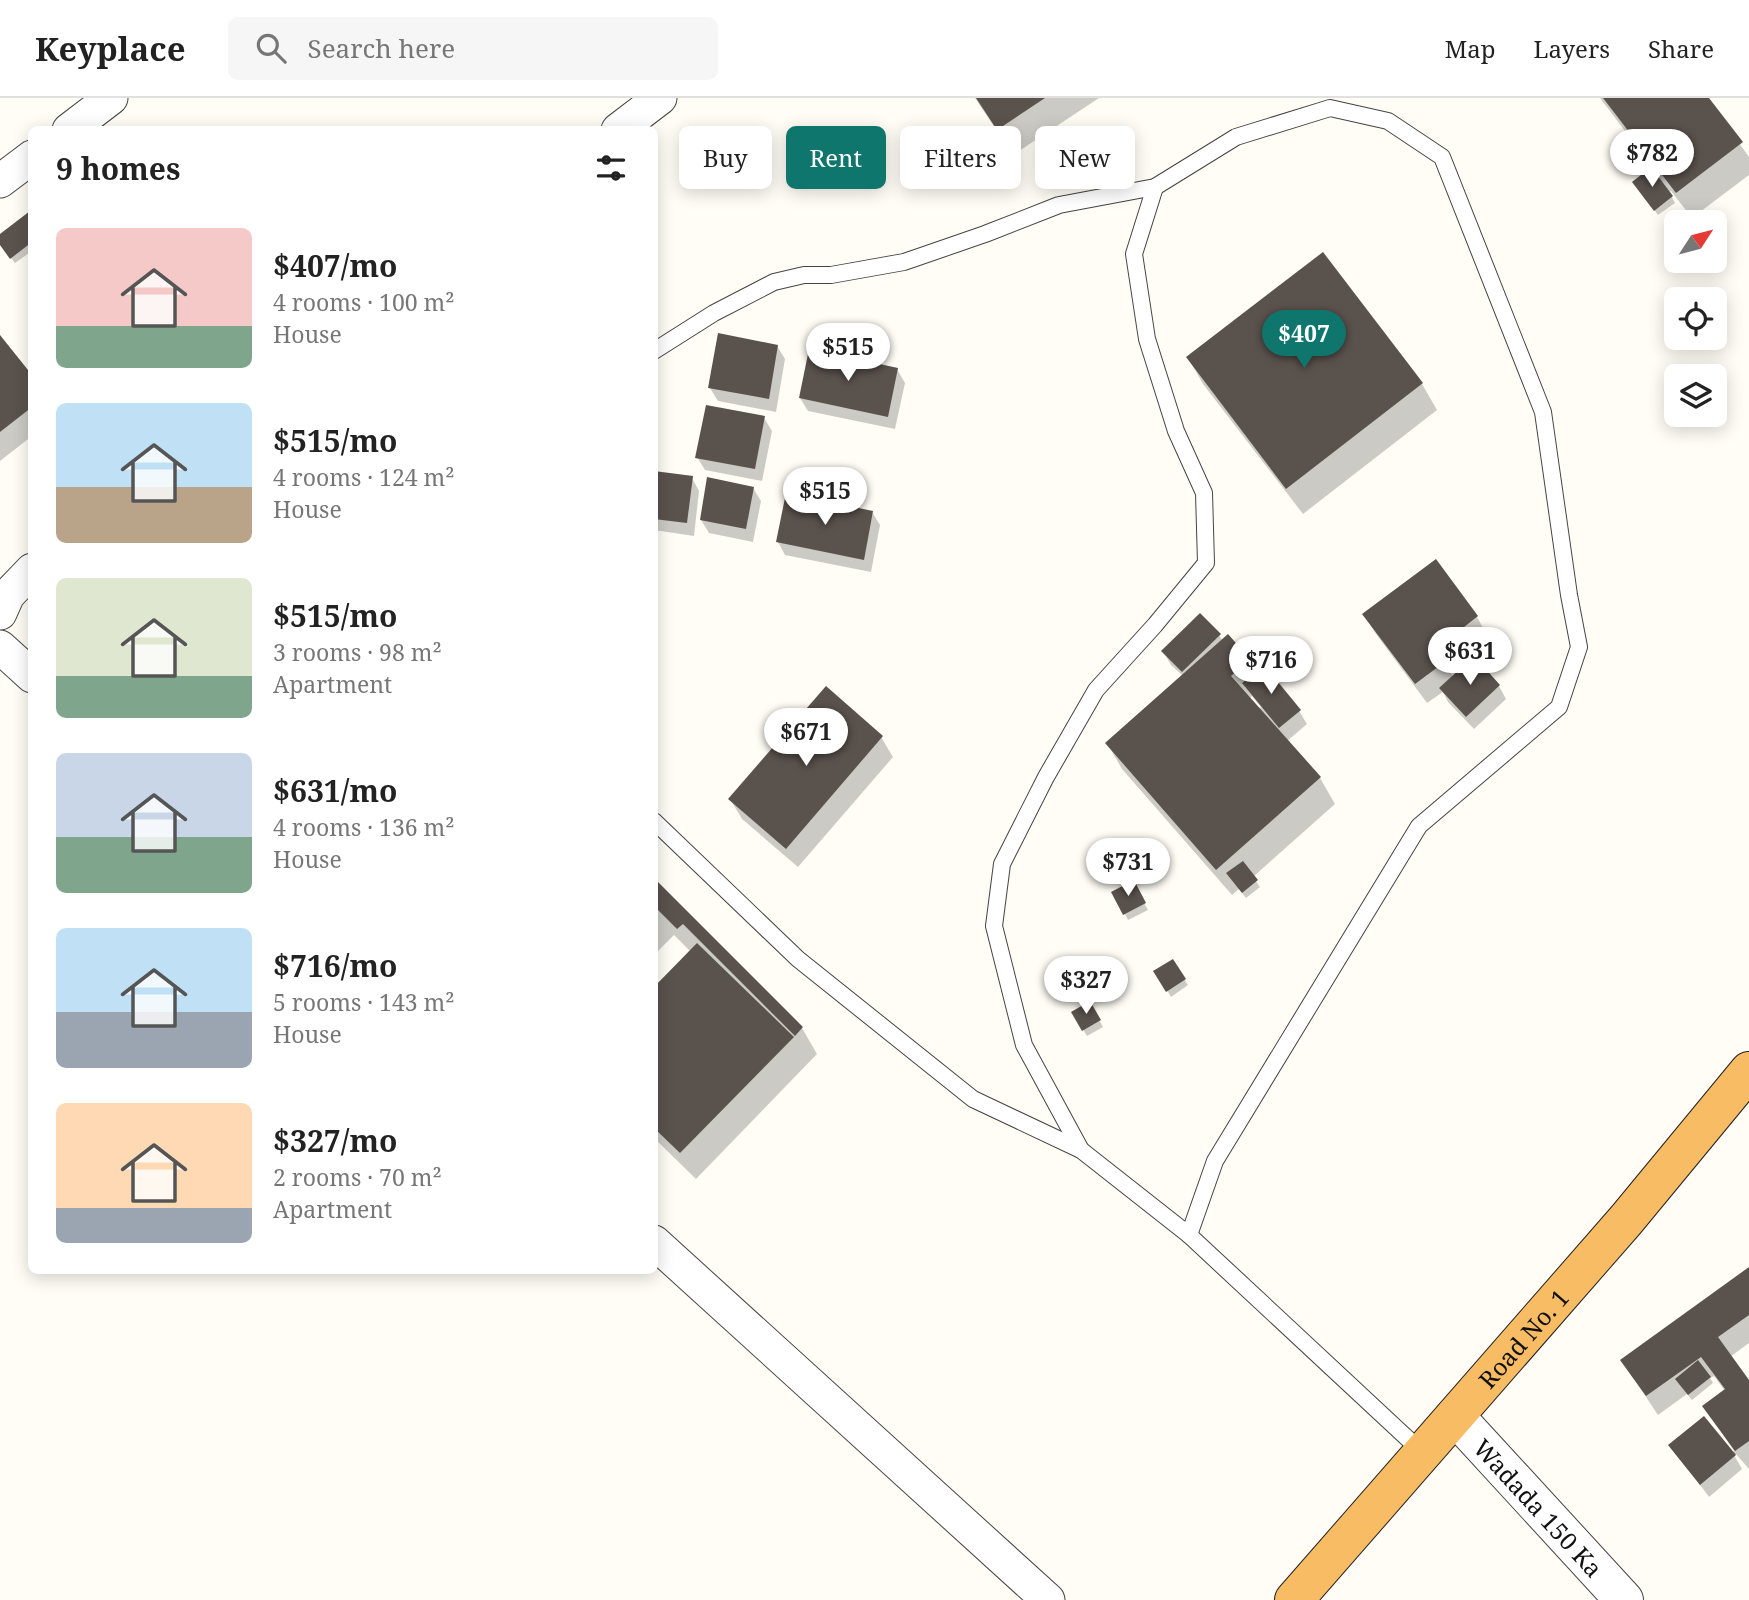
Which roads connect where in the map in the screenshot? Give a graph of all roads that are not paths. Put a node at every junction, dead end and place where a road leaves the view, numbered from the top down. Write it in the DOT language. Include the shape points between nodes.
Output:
graph roads {
  1 [pos="111,98"];
  2 [pos="660,98"];
  3 [pos="74,126"];
  4 [pos="623,126"];
  5 [pos="28,160"];
  6 [pos="0,181"];
  7 [pos="1155,187"];
  8 [pos="658,348"];
  9 [pos="28,574"];
  10 [pos="0,613"];
  11 [pos="0,647"];
  12 [pos="28,672"];
  13 [pos="658,825"];
  14 [pos="1749,1071"];
  15 [pos="1081,1150"];
  16 [pos="1189,1235"];
  17 [pos="658,1246"];
  18 [pos="1455,1416"];
  19 [pos="1423,1453"];
  20 [pos="1048,1600"];
  21 [pos="1294,1600"];
  22 [pos="1624,1600"];
  1 -- 3 [label="street"];
  2 -- 4 [label="street"];
  5 -- 6 [label="street"];
  7 -- 8 [label="lane" via="1059,205 904,262 774,282"];
  7 -- 15 [label="lane" via="1134,254 1147,339 1177,431 1204,493 1206,563 1096,690 1002,864 994,926 1024,1045"];
  7 -- 16 [label="lane" via="1236,137 1330,108 1388,121 1442,158 1543,412 1579,647 1559,707 1419,826 1215,1161"];
  9 -- 10 [label="street" via="8,595"];
  11 -- 12 [label="street"];
  13 -- 15 [label="lane" via="798,959 973,1099"];
  14 -- 18 [label="highway, Road No. 1"];
  15 -- 16 [label="lane"];
  16 -- 19 [label="lane"];
  17 -- 20 [label="street"];
  18 -- 19 [label="highway, Road No. 1"];
  18 -- 22 [label="street, Wadada 150 Ka"];
  19 -- 21 [label="highway, Road No. 1"];
}
